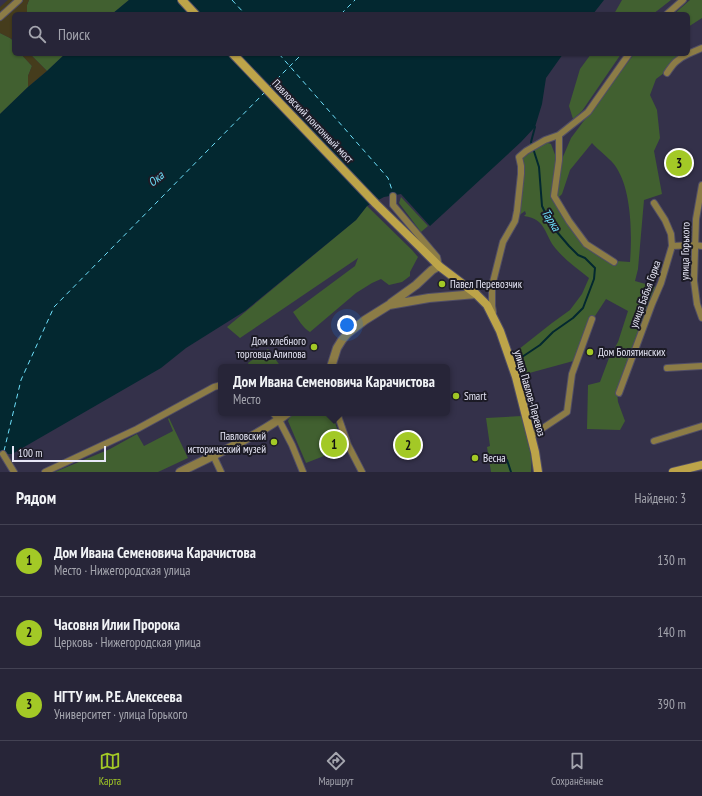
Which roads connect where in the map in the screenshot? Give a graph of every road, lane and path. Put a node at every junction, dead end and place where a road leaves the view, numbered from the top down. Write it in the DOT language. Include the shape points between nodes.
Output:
graph roads {
  1 [pos="18,0"];
  2 [pos="182,0"];
  3 [pos="684,0"];
  4 [pos="193,12"];
  5 [pos="669,12"];
  6 [pos="0,17"];
  7 [pos="702,48"];
  8 [pos="690,53"];
  9 [pos="235,56"];
  10 [pos="628,56"];
  11 [pos="684,56"];
  12 [pos="667,73"];
  13 [pos="559,135"];
  14 [pos="702,185"];
  15 [pos="393,196"];
  16 [pos="654,204"];
  17 [pos="695,245"];
  18 [pos="672,246"];
  19 [pos="702,246"];
  20 [pos="614,262"];
  21 [pos="439,266"];
  22 [pos="476,294"];
  23 [pos="389,305"];
  24 [pos="702,318"];
  25 [pos="592,319"];
  26 [pos="496,321"];
  27 [pos="332,364"];
  28 [pos="702,366"];
  29 [pos="667,368"];
  30 [pos="218,386"];
  31 [pos="619,393"];
  32 [pos="276,416"];
  33 [pos="284,416"];
  34 [pos="338,416"];
  35 [pos="279,420"];
  36 [pos="702,426"];
  37 [pos="531,436"];
  38 [pos="654,441"];
  39 [pos="3,454"];
  40 [pos="213,455"];
  41 [pos="702,466"];
  42 [pos="692,468"];
  43 [pos="702,471"];
  44 [pos="14,472"];
  45 [pos="45,472"];
  46 [pos="180,472"];
  47 [pos="220,472"];
  48 [pos="302,472"];
  49 [pos="362,472"];
  50 [pos="538,472"];
  51 [pos="673,472"];
  1 -- 6 [label="street"];
  2 -- 4 [label="main road"];
  3 -- 5 [label="street"];
  7 -- 8 [label="street"];
  9 -- 21 [label="main road, Павловский понтонный мост"];
  10 -- 13 [label="street" via="588,112"];
  11 -- 12 [label="street"];
  13 -- 20 [label="street" via="559,160 554,196 586,244"];
  13 -- 26 [label="street, улица Павлов-Перевоз" via="545,140 519,157 521,181 515,221 503,242 492,286 492,306"];
  14 -- 17 [label="street, улица Горького" via="696,219"];
  15 -- 21 [label="street" via="393,206 437,257"];
  16 -- 18 [label="street, улица Бабья Горка" via="671,234"];
  17 -- 18 [label="street"];
  17 -- 19 [label="street"];
  17 -- 24 [label="street, улица Горького" via="694,281"];
  18 -- 31 [label="street, улица Бабья Горка"];
  21 -- 22 [label="main road, улица Павлов-Перевоз"];
  21 -- 23 [label="street"];
  22 -- 23 [label="street"];
  22 -- 26 [label="main road, улица Павлов-Перевоз" via="487,305"];
  23 -- 27 [label="street" via="365,320 342,340"];
  25 -- 37 [label="street" via="572,374 567,412"];
  26 -- 37 [label="main road, улица Павлов-Перевоз" via="516,377"];
  28 -- 29 [label="street"];
  30 -- 45 [label="street" via="137,429"];
  32 -- 35 [label="street"];
  33 -- 35 [label="street"];
  34 -- 49 [label="street" via="348,445"];
  35 -- 40 [label="street"];
  35 -- 48 [label="street"];
  36 -- 38 [label="street"];
  37 -- 50 [label="main road, улица Павлов-Перевоз"];
  39 -- 44 [label="street"];
  40 -- 46 [label="street"];
  40 -- 47 [label="street"];
  41 -- 42 [label="main road"];
  42 -- 43 [label="street"];
  42 -- 51 [label="main road"];
}
